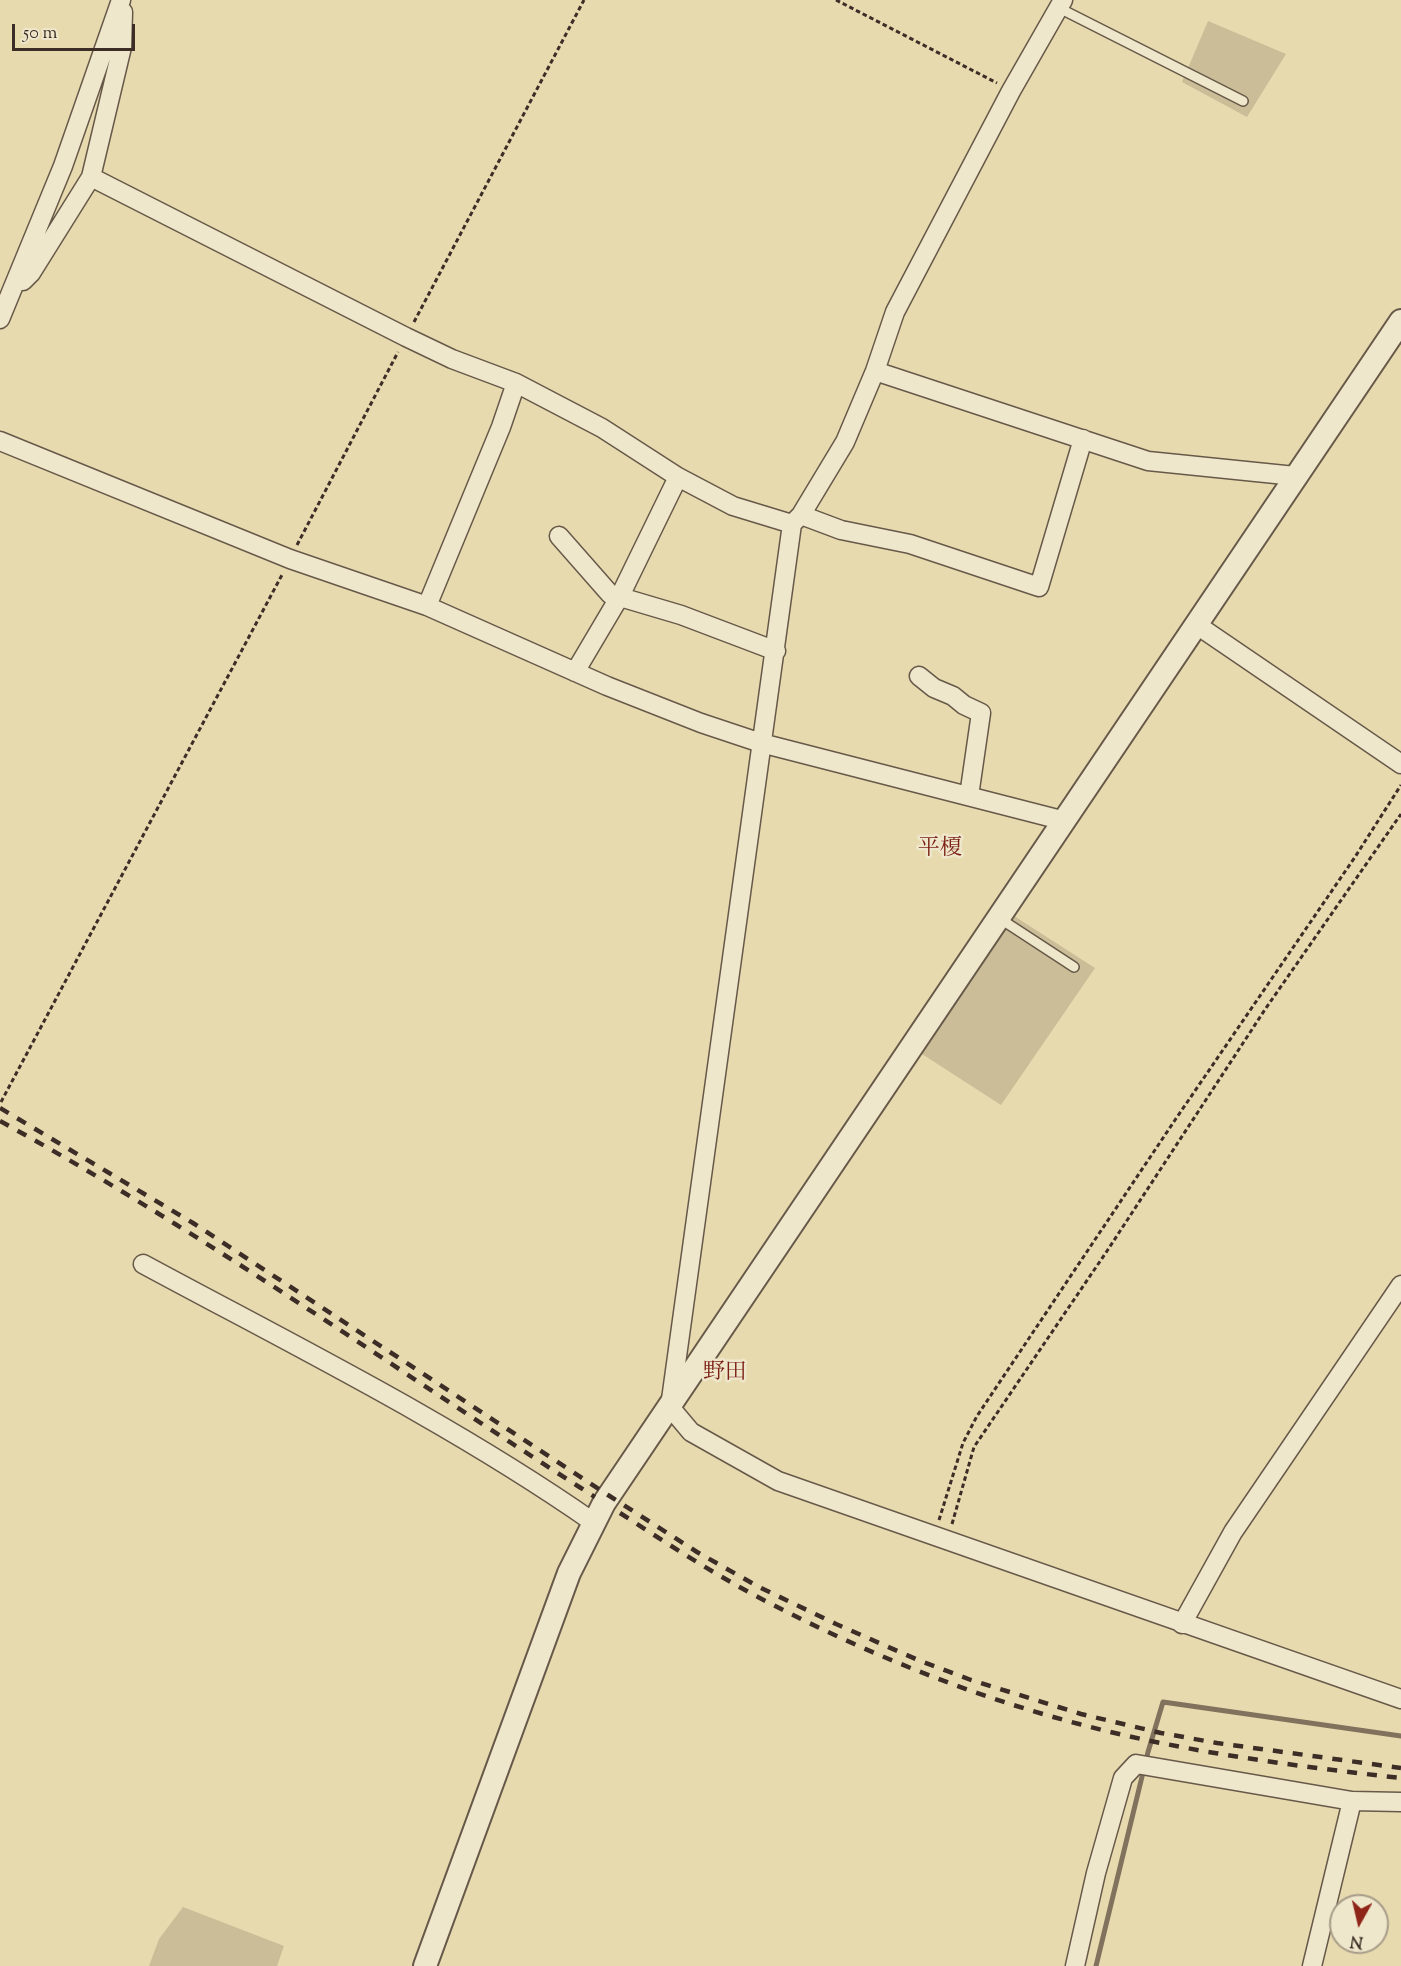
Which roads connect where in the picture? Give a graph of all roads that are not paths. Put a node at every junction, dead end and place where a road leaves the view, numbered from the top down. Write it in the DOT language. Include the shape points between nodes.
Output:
graph roads {
  1 [pos="122,0"];
  2 [pos="1061,4"];
  3 [pos="1243,101"];
  4 [pos="91,177"];
  5 [pos="11,293"];
  6 [pos="0,319"];
  7 [pos="1401,321"];
  8 [pos="876,371"];
  9 [pos="516,383"];
  10 [pos="1083,439"];
  11 [pos="0,441"];
  12 [pos="1295,476"];
  13 [pos="678,477"];
  14 [pos="796,519"];
  15 [pos="559,536"];
  16 [pos="620,596"];
  17 [pos="426,606"];
  18 [pos="1197,625"];
  19 [pos="776,651"];
  20 [pos="575,672"];
  21 [pos="919,676"];
  22 [pos="761,743"];
  23 [pos="1401,764"];
  24 [pos="969,796"];
  25 [pos="1065,821"];
  26 [pos="999,918"];
  27 [pos="1074,967"];
  28 [pos="143,1264"];
  29 [pos="1401,1285"];
  30 [pos="670,1407"];
  31 [pos="593,1521"];
  32 [pos="1182,1624"];
  33 [pos="1401,1699"];
  34 [pos="1352,1801"];
  35 [pos="1401,1802"];
  36 [pos="425,1966"];
  37 [pos="1075,1966"];
  38 [pos="1312,1966"];
  1 -- 4 [label="street" via="122,47"];
  1 -- 5 [label="street" via="63,166"];
  2 -- 3 [label="lane"];
  2 -- 8 [label="street" via="895,312"];
  4 -- 5 [label="street" via="31,273"];
  4 -- 9 [label="street" via="406,337"];
  5 -- 6 [label="street"];
  7 -- 12 [label="street"];
  8 -- 10 [label="street"];
  8 -- 14 [label="street" via="845,442"];
  9 -- 13 [label="street" via="602,428"];
  9 -- 17 [label="street"];
  10 -- 12 [label="street" via="1148,461"];
  10 -- 14 [label="street" via="1039,587 910,544"];
  11 -- 17 [label="street" via="290,559"];
  12 -- 18 [label="street"];
  13 -- 14 [label="street" via="733,506"];
  13 -- 16 [label="street"];
  14 -- 19 [label="street"];
  15 -- 16 [label="street" via="610,594"];
  16 -- 19 [label="street"];
  16 -- 20 [label="street"];
  17 -- 20 [label="street"];
  18 -- 23 [label="street"];
  18 -- 25 [label="street"];
  19 -- 22 [label="street"];
  20 -- 22 [label="street"];
  21 -- 24 [label="street" via="981,713"];
  22 -- 24 [label="street"];
  22 -- 30 [label="street"];
  24 -- 25 [label="street"];
  25 -- 26 [label="street"];
  26 -- 27 [label="lane"];
  26 -- 30 [label="street"];
  28 -- 31 [label="street" via="398,1402 541,1485"];
  29 -- 32 [label="street" via="1233,1532"];
  30 -- 31 [label="street"];
  30 -- 32 [label="street" via="690,1432 778,1481"];
  31 -- 36 [label="street" via="569,1573"];
  32 -- 33 [label="street"];
  34 -- 35 [label="street"];
  34 -- 37 [label="street" via="1136,1764 1123,1778"];
  34 -- 38 [label="street"];
}
